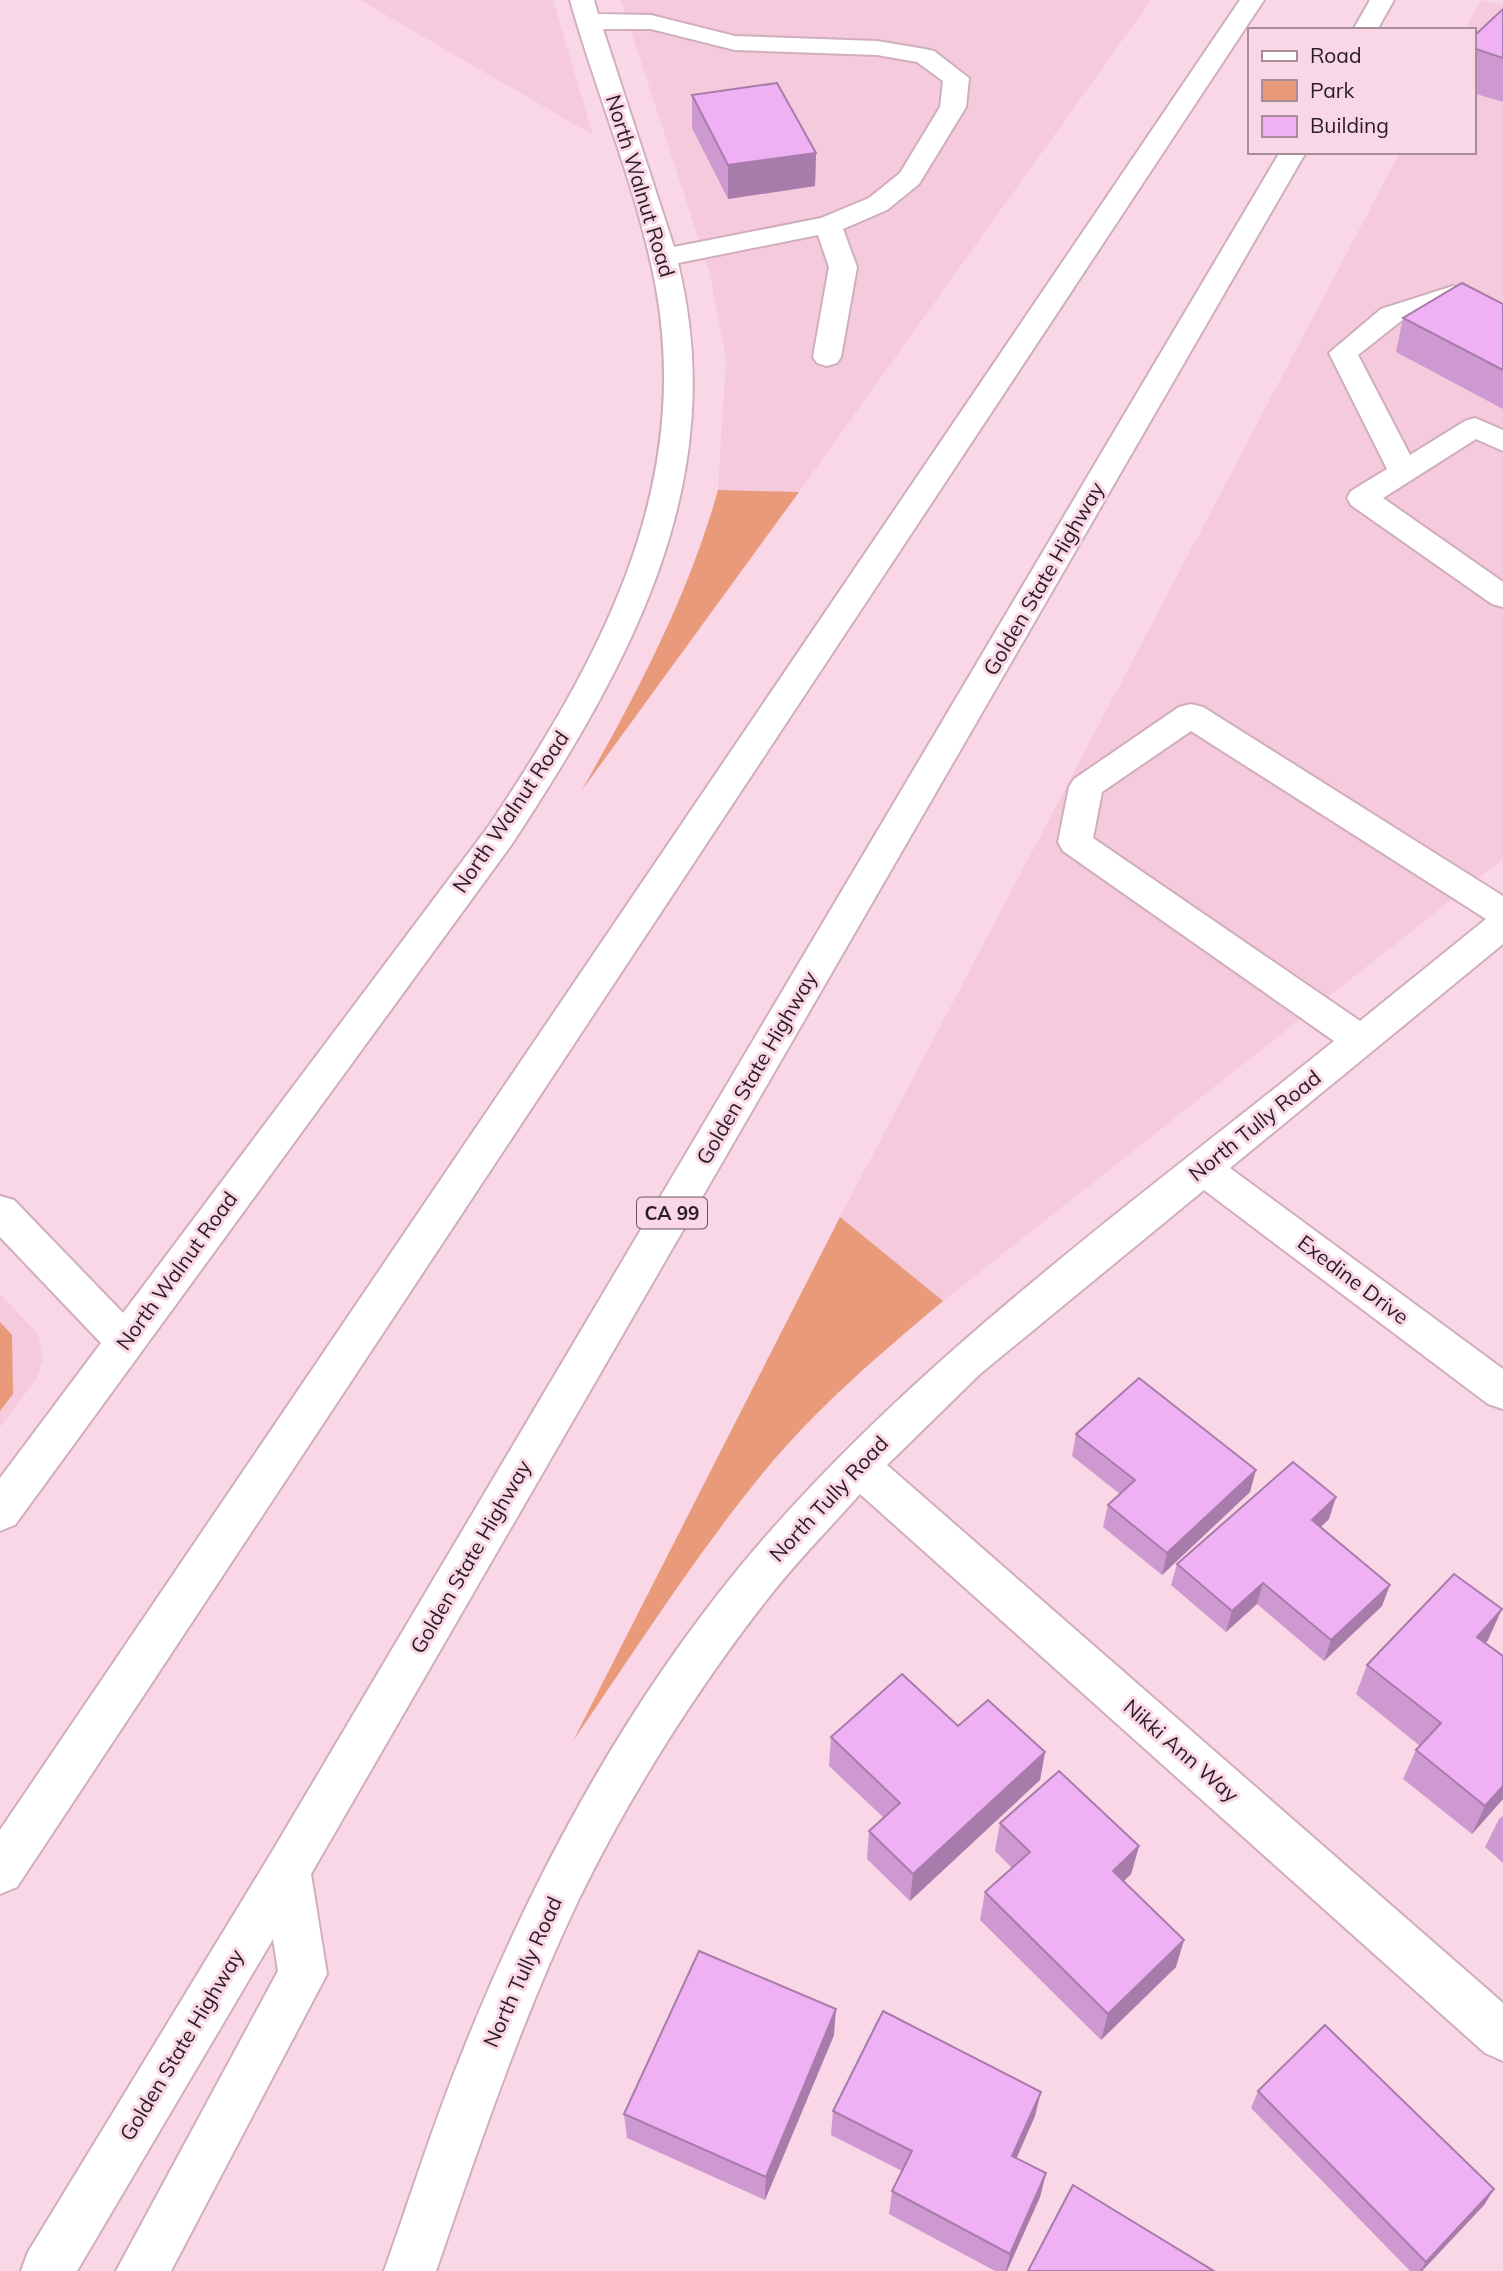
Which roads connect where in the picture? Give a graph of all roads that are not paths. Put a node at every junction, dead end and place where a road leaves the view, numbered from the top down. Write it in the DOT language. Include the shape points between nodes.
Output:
graph roads {
  1 [pos="1252,0"];
  2 [pos="1382,0"];
  3 [pos="585,11"];
  4 [pos="1366,28"];
  5 [pos="1292,154"];
  6 [pos="828,225"];
  7 [pos="665,257"];
  8 [pos="1503,319"];
  9 [pos="827,357"];
  10 [pos="1503,442"];
  11 [pos="1403,471"];
  12 [pos="1503,597"];
  13 [pos="1503,913"];
  14 [pos="1503,925"];
  15 [pos="1361,1041"];
  16 [pos="1202,1168"];
  17 [pos="0,1211"];
  18 [pos="125,1342"];
  19 [pos="1503,1392"];
  20 [pos="858,1466"];
  21 [pos="0,1512"];
  22 [pos="0,1871"];
  23 [pos="287,1871"];
  24 [pos="1503,2036"];
  25 [pos="47,2271"];
  26 [pos="142,2271"];
  27 [pos="410,2271"];
  1 -- 22 [label="main road"];
  2 -- 4 [label="main road"];
  3 -- 6 [label="main road" via="735,43 877,48 925,57 956,78 953,107 910,178 878,204"];
  3 -- 7 [label="main road, North Walnut Road"];
  5 -- 23 [label="main road, Golden State Highway / CA 99"];
  6 -- 7 [label="main road"];
  6 -- 9 [label="main road" via="843,267"];
  7 -- 18 [label="main road, North Walnut Road" via="680,342 676,445 650,554 603,670 522,804"];
  8 -- 11 [label="main road" via="1453,294 1391,314 1343,353"];
  10 -- 11 [label="main road" via="1475,427"];
  11 -- 12 [label="main road" via="1362,498"];
  13 -- 15 [label="main road" via="1191,715 1086,788 1075,842"];
  14 -- 15 [label="main road, North Tully Road"];
  15 -- 16 [label="main road, North Tully Road"];
  16 -- 19 [label="main road, Exedine Drive"];
  16 -- 20 [label="main road, North Tully Road" via="965,1362"];
  17 -- 18 [label="main road"];
  18 -- 21 [label="main road, North Walnut Road"];
  20 -- 24 [label="main road, Nikki Ann Way"];
  20 -- 27 [label="main road, North Tully Road" via="723,1620 624,1774 562,1884 485,2057"];
  23 -- 25 [label="main road, Golden State Highway / CA 99"];
  23 -- 26 [label="main road" via="303,1974"];
}
